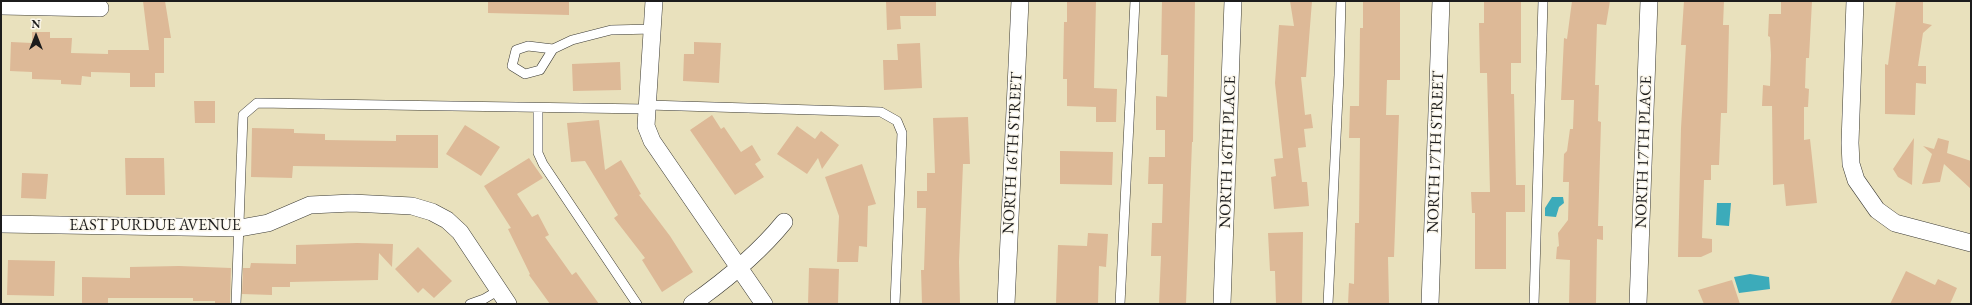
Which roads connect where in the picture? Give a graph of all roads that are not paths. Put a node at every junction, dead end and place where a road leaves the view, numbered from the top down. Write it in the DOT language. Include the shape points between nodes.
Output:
graph roads {
  1 [pos="654,1"];
  2 [pos="1020,1"];
  3 [pos="1135,1"];
  4 [pos="1234,1"];
  5 [pos="1341,1"];
  6 [pos="1441,1"];
  7 [pos="1543,1"];
  8 [pos="1650,1"];
  9 [pos="1855,1"];
  10 [pos="1,6"];
  11 [pos="100,8"];
  12 [pos="653,29"];
  13 [pos="553,49"];
  14 [pos="647,107"];
  15 [pos="538,108"];
  16 [pos="784,222"];
  17 [pos="1,224"];
  18 [pos="240,228"];
  19 [pos="1971,243"];
  20 [pos="739,268"];
  21 [pos="503,297"];
  22 [pos="236,304"];
  23 [pos="470,304"];
  24 [pos="637,304"];
  25 [pos="692,304"];
  26 [pos="764,304"];
  27 [pos="894,304"];
  28 [pos="1006,304"];
  29 [pos="1120,304"];
  30 [pos="1222,304"];
  31 [pos="1328,304"];
  32 [pos="1430,304"];
  33 [pos="1534,304"];
  34 [pos="1638,304"];
  1 -- 12 [label="street"];
  2 -- 28 [label="street, NORTH 16TH STREET"];
  3 -- 29 [label="lane"];
  4 -- 30 [label="street, NORTH 16TH PLACE"];
  5 -- 31 [label="lane"];
  6 -- 32 [label="street, NORTH 17TH STREET"];
  7 -- 33 [label="lane"];
  8 -- 34 [label="street, NORTH 17TH PLACE"];
  9 -- 19 [label="street" via="1850,143 1851,164 1856,180 1877,210 1895,223"];
  10 -- 11 [label="street"];
  12 -- 13 [label="lane" via="611,30 572,40"];
  12 -- 14 [label="street"];
  14 -- 15 [label="lane"];
  14 -- 20 [label="street" via="646,126 652,141"];
  14 -- 27 [label="lane" via="881,112 896,121 902,134"];
  15 -- 18 [label="lane" via="257,103 243,114"];
  15 -- 24 [label="lane" via="538,153 541,159"];
  16 -- 20 [label="street"];
  17 -- 18 [label="street, EAST PURDUE AVENUE"];
  18 -- 21 [label="street, EAST PURDUE AVENUE" via="268,223 310,205 352,203 412,206 447,220 460,232"];
  18 -- 22 [label="lane"];
  20 -- 25 [label="street"];
  20 -- 26 [label="street"];
  21 -- 23 [label="lane"];
}
